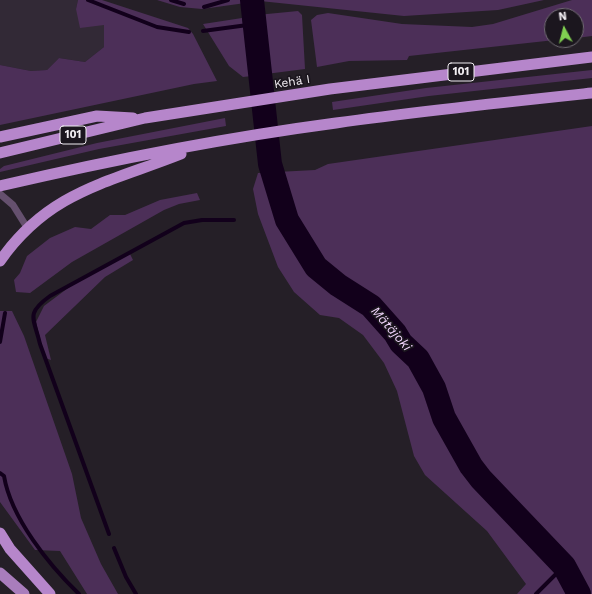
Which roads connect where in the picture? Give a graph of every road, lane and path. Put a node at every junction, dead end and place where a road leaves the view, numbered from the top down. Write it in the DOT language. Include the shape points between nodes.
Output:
graph roads {
  1 [pos="592,57"];
  2 [pos="592,92"];
  3 [pos="145,118"];
  4 [pos="0,137"];
  5 [pos="203,145"];
  6 [pos="0,153"];
  7 [pos="0,186"];
  8 [pos="0,194"];
  9 [pos="28,229"];
  10 [pos="0,261"];
  11 [pos="0,533"];
  12 [pos="0,573"];
  13 [pos="24,594"];
  14 [pos="50,594"];
  1 -- 3 [label="highway, Kehä I / 101" via="330,89"];
  2 -- 5 [label="highway" via="335,123"];
  3 -- 4 [label="highway" via="97,116"];
  3 -- 6 [label="highway, Kehä I / 101"];
  5 -- 7 [label="highway" via="95,164"];
  5 -- 9 [label="highway" via="81,191 58,204"];
  8 -- 9 [label="lane" via="13,205"];
  9 -- 10 [label="highway"];
  11 -- 14 [label="highway" via="10,549"];
  12 -- 13 [label="main road"];
}
